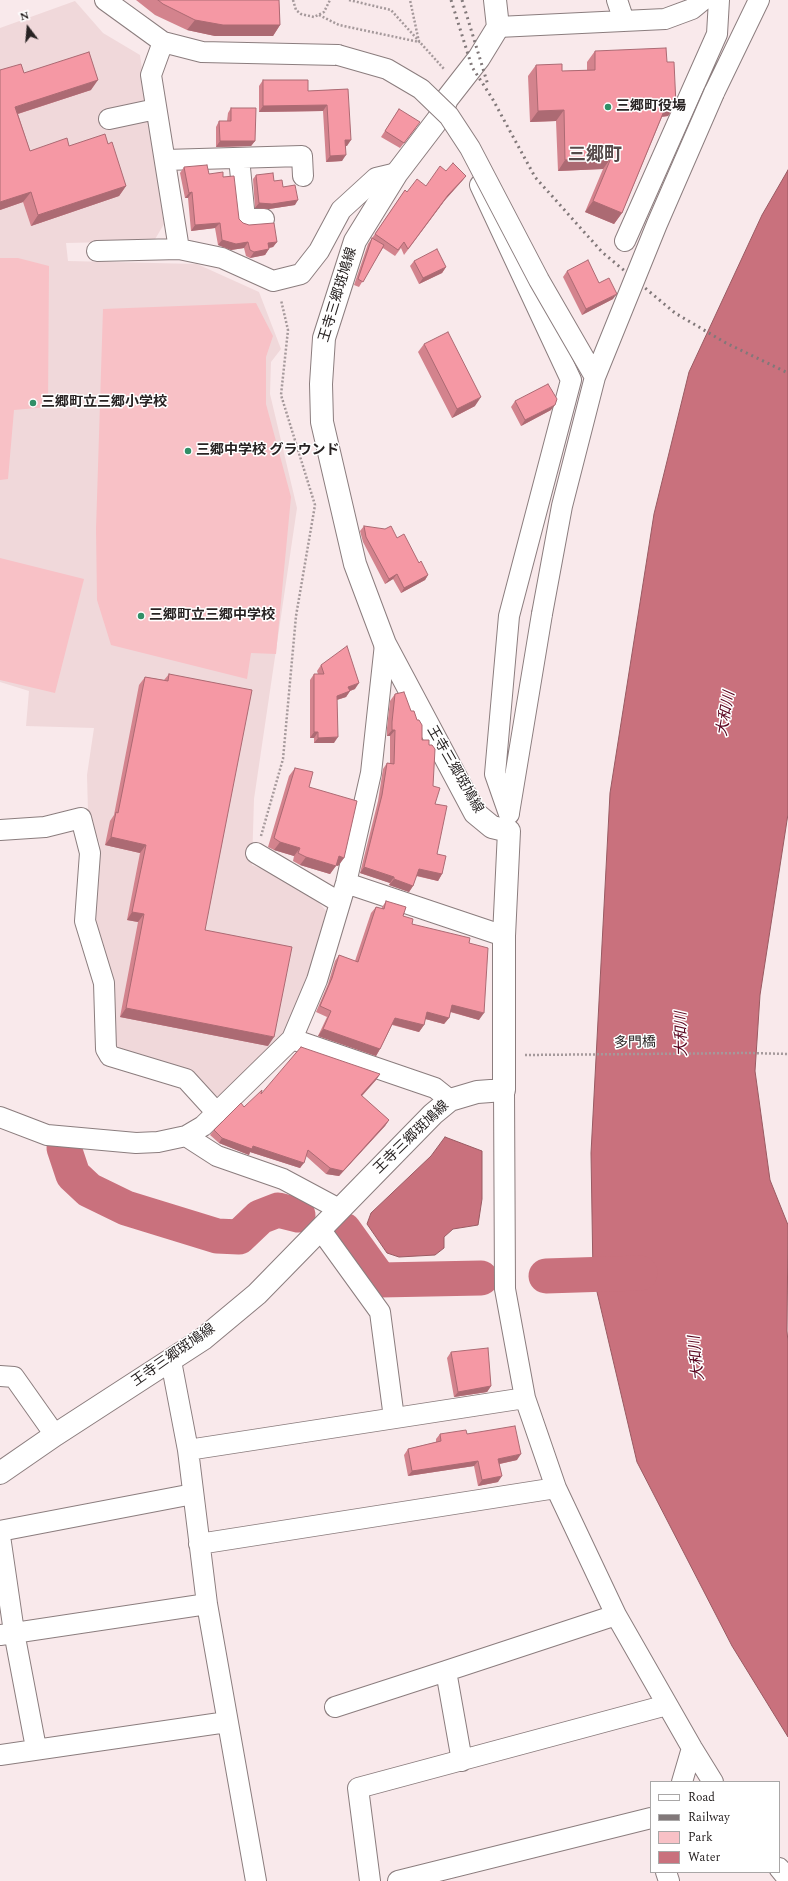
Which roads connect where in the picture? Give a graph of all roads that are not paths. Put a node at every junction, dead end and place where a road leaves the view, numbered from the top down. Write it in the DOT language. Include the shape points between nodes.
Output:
graph roads {
  1 [pos="105,0"];
  2 [pos="495,0"];
  3 [pos="617,0"];
  4 [pos="703,0"];
  5 [pos="719,0"];
  6 [pos="759,0"];
  7 [pos="624,21"];
  8 [pos="498,27"];
  9 [pos="163,42"];
  10 [pos="156,109"];
  11 [pos="439,118"];
  12 [pos="109,119"];
  13 [pos="239,158"];
  14 [pos="164,160"];
  15 [pos="397,173"];
  16 [pos="303,176"];
  17 [pos="264,219"];
  18 [pos="625,241"];
  19 [pos="179,249"];
  20 [pos="97,251"];
  21 [pos="595,377"];
  22 [pos="385,644"];
  23 [pos="509,822"];
  24 [pos="0,830"];
  25 [pos="256,853"];
  26 [pos="346,883"];
  27 [pos="339,902"];
  28 [pos="504,936"];
  29 [pos="292,1039"];
  30 [pos="504,1090"];
  31 [pos="450,1100"];
  32 [pos="217,1113"];
  33 [pos="0,1117"];
  34 [pos="186,1136"];
  35 [pos="339,1209"];
  36 [pos="320,1229"];
  37 [pos="171,1361"];
  38 [pos="0,1376"];
  39 [pos="526,1398"];
  40 [pos="394,1418"];
  41 [pos="54,1435"];
  42 [pos="188,1450"];
  43 [pos="0,1473"];
  44 [pos="556,1488"];
  45 [pos="193,1494"];
  46 [pos="0,1531"];
  47 [pos="0,1536"];
  48 [pos="199,1544"];
  49 [pos="207,1604"];
  50 [pos="616,1615"];
  51 [pos="7,1633"];
  52 [pos="446,1671"];
  53 [pos="667,1705"];
  54 [pos="335,1707"];
  55 [pos="228,1722"];
  56 [pos="36,1748"];
  57 [pos="692,1748"];
  58 [pos="0,1754"];
  59 [pos="462,1760"];
  60 [pos="682,1781"];
  61 [pos="712,1781"];
  62 [pos="650,1818"];
  63 [pos="780,1869"];
  64 [pos="788,1878"];
  65 [pos="256,1881"];
  66 [pos="370,1881"];
  67 [pos="398,1881"];
  1 -- 9 [label="street"];
  2 -- 8 [label="main road"];
  3 -- 7 [label="street"];
  4 -- 7 [label="street" via="692,9 665,19"];
  5 -- 18 [label="street" via="717,34"];
  6 -- 21 [label="street, bridge" via="714,93 656,224"];
  7 -- 8 [label="street"];
  8 -- 11 [label="main road, 王寺三郷斑鳩線" via="479,58 447,99"];
  9 -- 10 [label="street" via="151,75"];
  9 -- 21 [label="street, bridge" via="202,52 338,55 387,69 421,89 449,116 470,148 539,280"];
  10 -- 12 [label="street"];
  10 -- 14 [label="street"];
  11 -- 15 [label="main road, 王寺三郷斑鳩線"];
  11 -- 23 [label="street" via="468,161 570,380 509,616 495,774"];
  13 -- 14 [label="street"];
  13 -- 16 [label="street" via="302,156"];
  13 -- 17 [label="street" via="245,219"];
  14 -- 19 [label="street"];
  15 -- 19 [label="street" via="376,178 341,210 319,251 301,274 273,281 222,258"];
  15 -- 22 [label="main road, 王寺三郷斑鳩線" via="355,241 324,338 321,384 322,422 355,564"];
  19 -- 20 [label="street"];
  21 -- 23 [label="street, bridge" via="562,506"];
  22 -- 23 [label="main road, 王寺三郷斑鳩線" via="475,813 492,827"];
  22 -- 26 [label="street" via="371,773"];
  23 -- 28 [label="main road"];
  24 -- 32 [label="street" via="46,827 81,818 90,853 85,921 104,983 106,1049 110,1056 186,1079"];
  25 -- 27 [label="street"];
  26 -- 27 [label="street"];
  26 -- 28 [label="street"];
  27 -- 29 [label="street" via="317,980"];
  28 -- 30 [label="main road"];
  29 -- 31 [label="street" via="435,1088"];
  29 -- 32 [label="street"];
  30 -- 31 [label="main road, 王寺三郷斑鳩線" via="477,1092"];
  30 -- 39 [label="street" via="505,1289"];
  31 -- 35 [label="main road, 王寺三郷斑鳩線"];
  32 -- 34 [label="street" via="203,1126"];
  33 -- 34 [label="street" via="47,1135 136,1143 158,1142"];
  34 -- 35 [label="street" via="217,1156 283,1179"];
  35 -- 36 [label="main road, 王寺三郷斑鳩線"];
  36 -- 37 [label="main road, 王寺三郷斑鳩線" via="257,1294"];
  36 -- 40 [label="street" via="380,1312"];
  37 -- 41 [label="main road, 王寺三郷斑鳩線"];
  37 -- 42 [label="street"];
  38 -- 41 [label="street" via="14,1377"];
  39 -- 40 [label="street"];
  39 -- 44 [label="street"];
  40 -- 42 [label="street"];
  41 -- 43 [label="main road, 王寺三郷斑鳩線"];
  42 -- 45 [label="street"];
  44 -- 48 [label="street"];
  44 -- 50 [label="street"];
  45 -- 46 [label="street"];
  45 -- 48 [label="street"];
  47 -- 51 [label="street"];
  48 -- 49 [label="street"];
  49 -- 51 [label="street"];
  49 -- 55 [label="street"];
  50 -- 52 [label="street"];
  50 -- 53 [label="street"];
  51 -- 56 [label="street"];
  52 -- 54 [label="street"];
  52 -- 59 [label="street"];
  53 -- 57 [label="street"];
  53 -- 59 [label="street"];
  55 -- 56 [label="street"];
  55 -- 65 [label="street"];
  56 -- 58 [label="street"];
  57 -- 60 [label="street"];
  57 -- 61 [label="street"];
  59 -- 66 [label="street" via="358,1788"];
  62 -- 67 [label="street"];
  63 -- 64 [label="street"];
}
